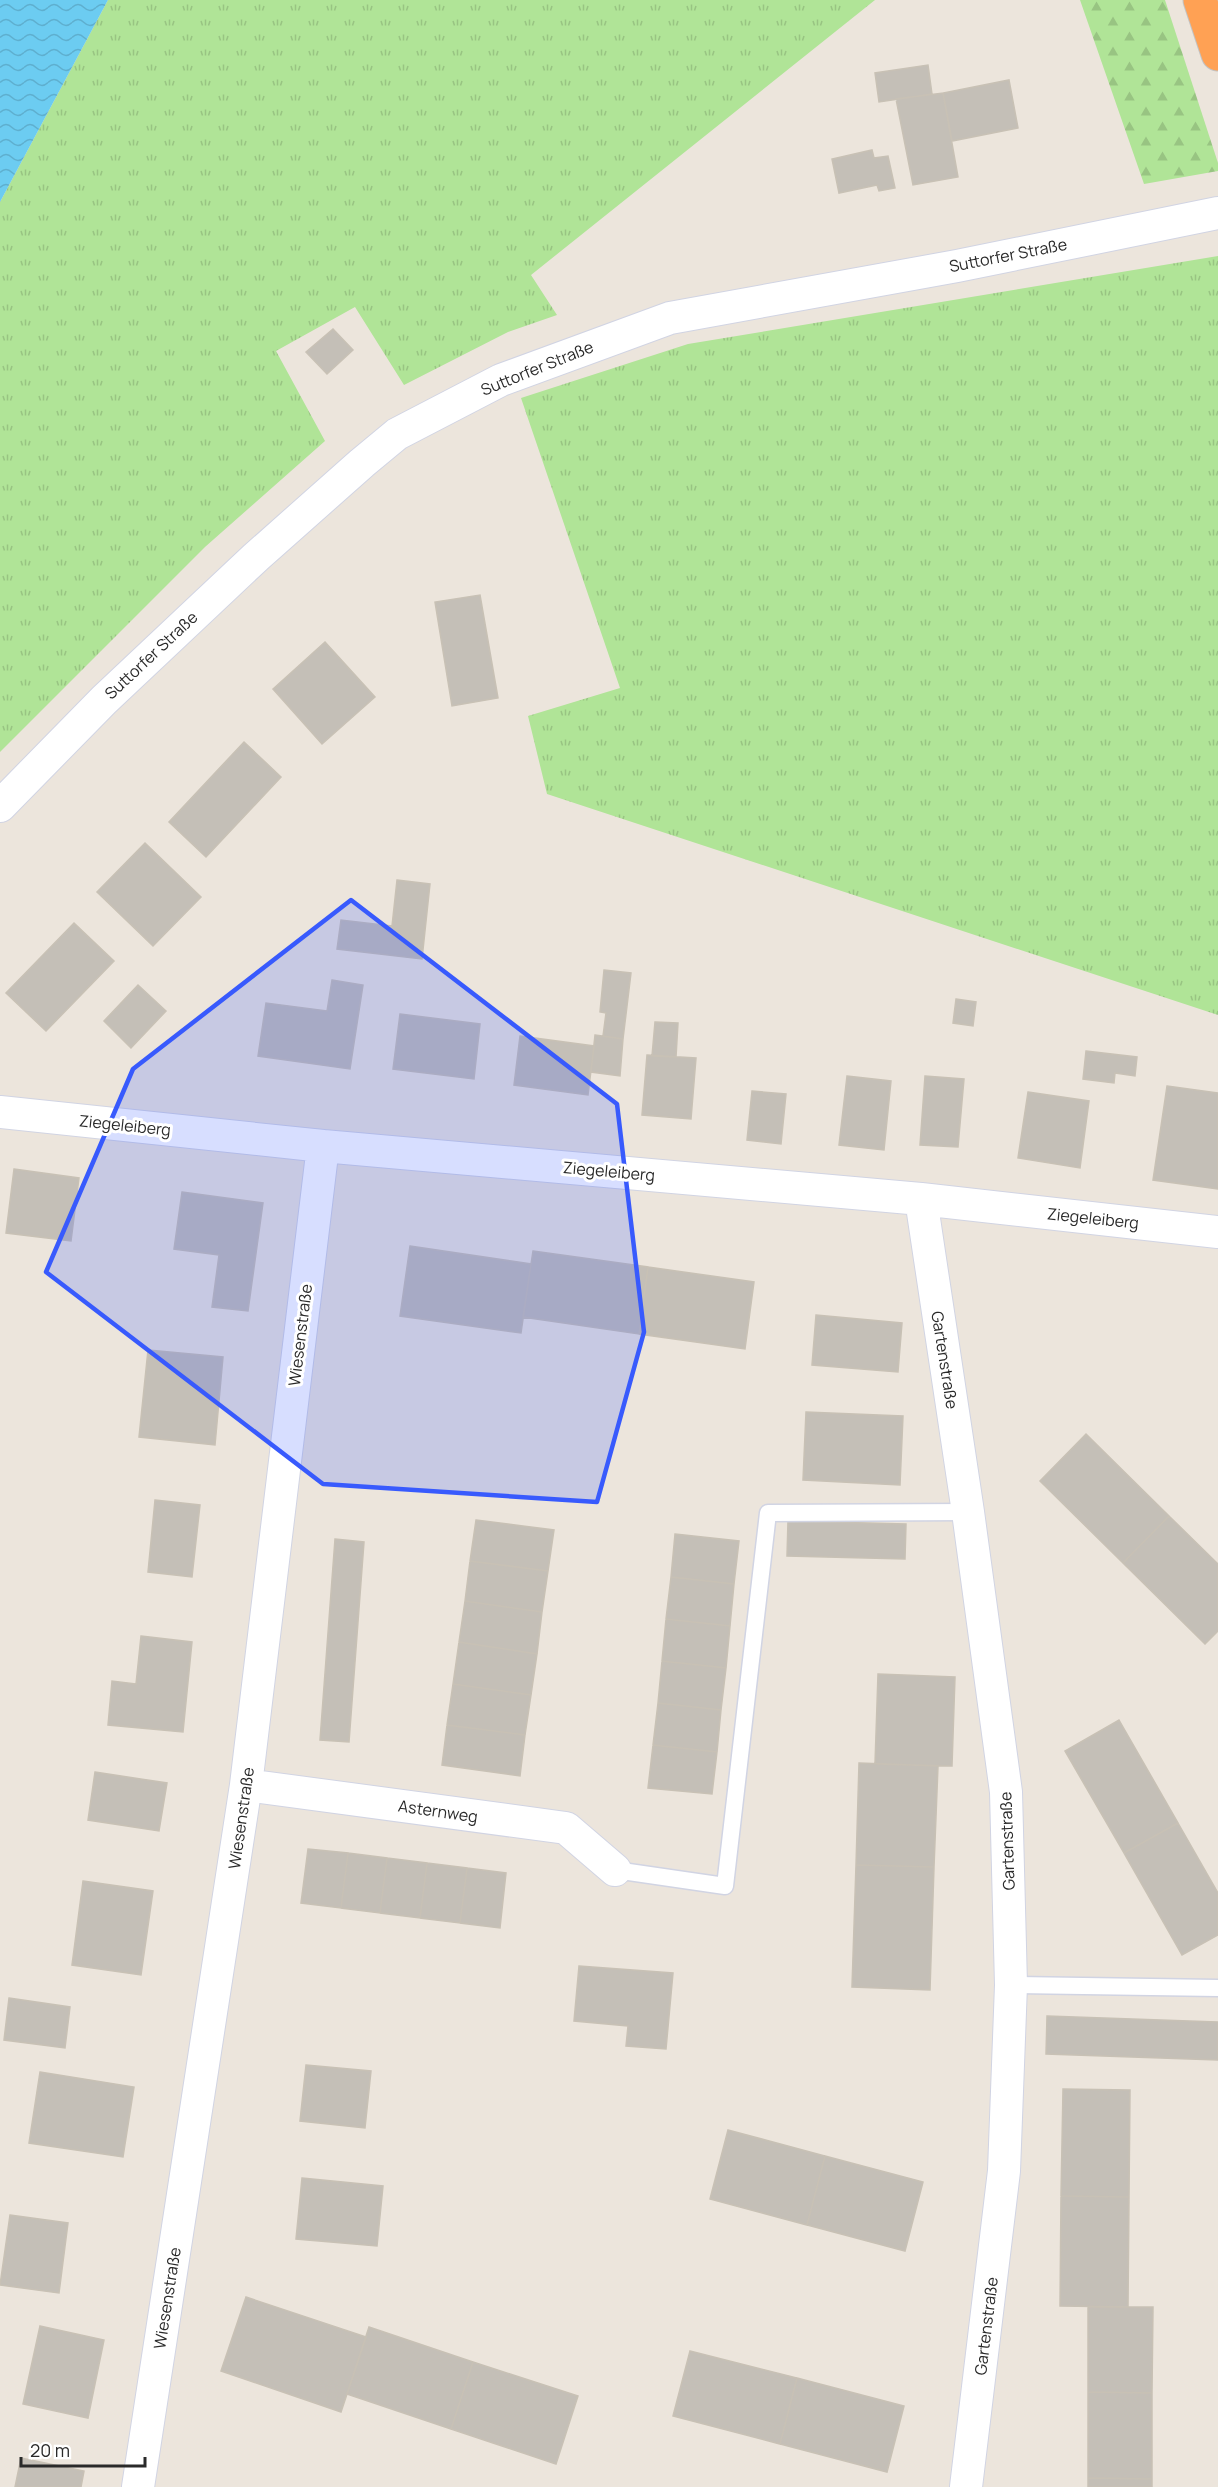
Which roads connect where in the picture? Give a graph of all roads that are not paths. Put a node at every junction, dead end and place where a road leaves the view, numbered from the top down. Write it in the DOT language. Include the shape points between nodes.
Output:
graph roads {
  1 [pos="1200,0"];
  2 [pos="1218,54"];
  3 [pos="1218,213"];
  4 [pos="0,806"];
  5 [pos="0,1112"];
  6 [pos="323,1146"];
  7 [pos="921,1199"];
  8 [pos="1218,1232"];
  9 [pos="968,1512"];
  10 [pos="246,1785"];
  11 [pos="615,1870"];
  12 [pos="1011,1985"];
  13 [pos="1218,1988"];
  14 [pos="138,2487"];
  15 [pos="966,2487"];
  1 -- 2 [label="highway"];
  3 -- 4 [label="street, Suttorfer Straße" via="670,318 501,380 396,435 362,463 104,700"];
  5 -- 6 [label="street, Ziegeleiberg"];
  6 -- 7 [label="street, Ziegeleiberg"];
  6 -- 10 [label="street, Wiesenstraße"];
  7 -- 8 [label="street, Ziegeleiberg"];
  7 -- 9 [label="street, Gartenstraße"];
  9 -- 11 [label="lane" via="768,1513 725,1886"];
  9 -- 12 [label="street, Gartenstraße" via="1006,1792"];
  10 -- 11 [label="street, Asternweg" via="566,1828"];
  10 -- 14 [label="street, Wiesenstraße"];
  12 -- 13 [label="lane"];
  12 -- 15 [label="street, Gartenstraße" via="1004,2170"];
}
